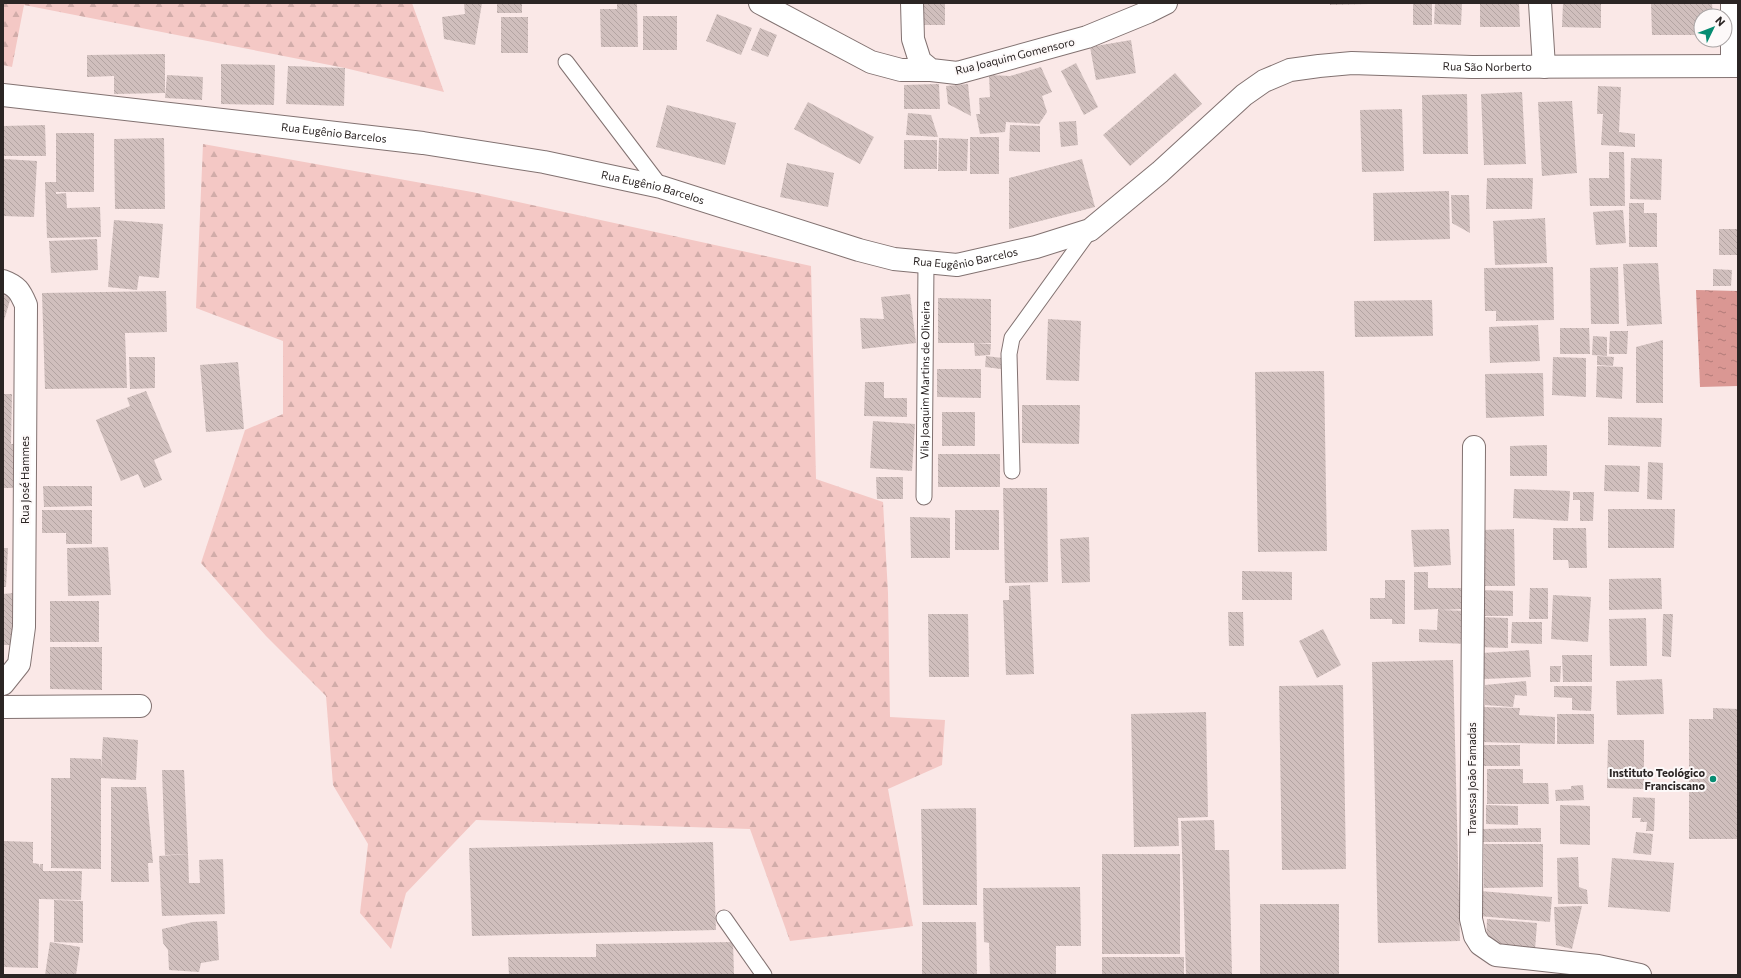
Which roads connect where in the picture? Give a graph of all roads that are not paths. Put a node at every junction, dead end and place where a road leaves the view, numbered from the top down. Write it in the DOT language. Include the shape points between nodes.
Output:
graph roads {
  1 [pos="760,3"];
  2 [pos="912,3"];
  3 [pos="1166,3"];
  4 [pos="1540,3"];
  5 [pos="1732,3"];
  6 [pos="566,62"];
  7 [pos="1735,66"];
  8 [pos="1544,67"];
  9 [pos="931,70"];
  10 [pos="3,95"];
  11 [pos="1244,96"];
  12 [pos="660,187"];
  13 [pos="1090,230"];
  14 [pos="926,263"];
  15 [pos="3,281"];
  16 [pos="1474,447"];
  17 [pos="1012,471"];
  18 [pos="924,497"];
  19 [pos="3,684"];
  20 [pos="140,706"];
  21 [pos="3,708"];
  22 [pos="724,918"];
  23 [pos="764,975"];
  24 [pos="1640,975"];
  1 -- 9 [label="street, Rua Joaquim Gomensoro" via="871,62 900,70"];
  2 -- 9 [label="street" via="913,39 920,61"];
  3 -- 9 [label="street, Rua Joaquim Gomensoro" via="1087,38 957,73"];
  4 -- 8 [label="street"];
  5 -- 7 [label="street"];
  6 -- 12 [label="lane"];
  7 -- 8 [label="street, Rua São Norberto"];
  8 -- 11 [label="street, Rua São Norberto" via="1352,63 1319,66 1290,70 1264,82"];
  10 -- 12 [label="street, Rua Eugênio Barcelos" via="423,142 544,162"];
  11 -- 13 [label="street, Rua Eugênio Barcelos" via="1160,172"];
  12 -- 14 [label="street, Rua Eugênio Barcelos" via="859,250 894,259"];
  13 -- 14 [label="street, Rua Eugênio Barcelos" via="1036,247 957,265"];
  13 -- 17 [label="lane" via="1012,338"];
  14 -- 18 [label="lane, Vila Joaquim Martins de Oliveira"];
  15 -- 19 [label="street, Rua José Hammes" via="14,285 26,305 24,627 19,664"];
  16 -- 24 [label="street, Travessa João Famadas" via="1471,919 1475,936 1480,944 1496,955 1598,966"];
  20 -- 21 [label="street"];
  22 -- 23 [label="lane"];
}
